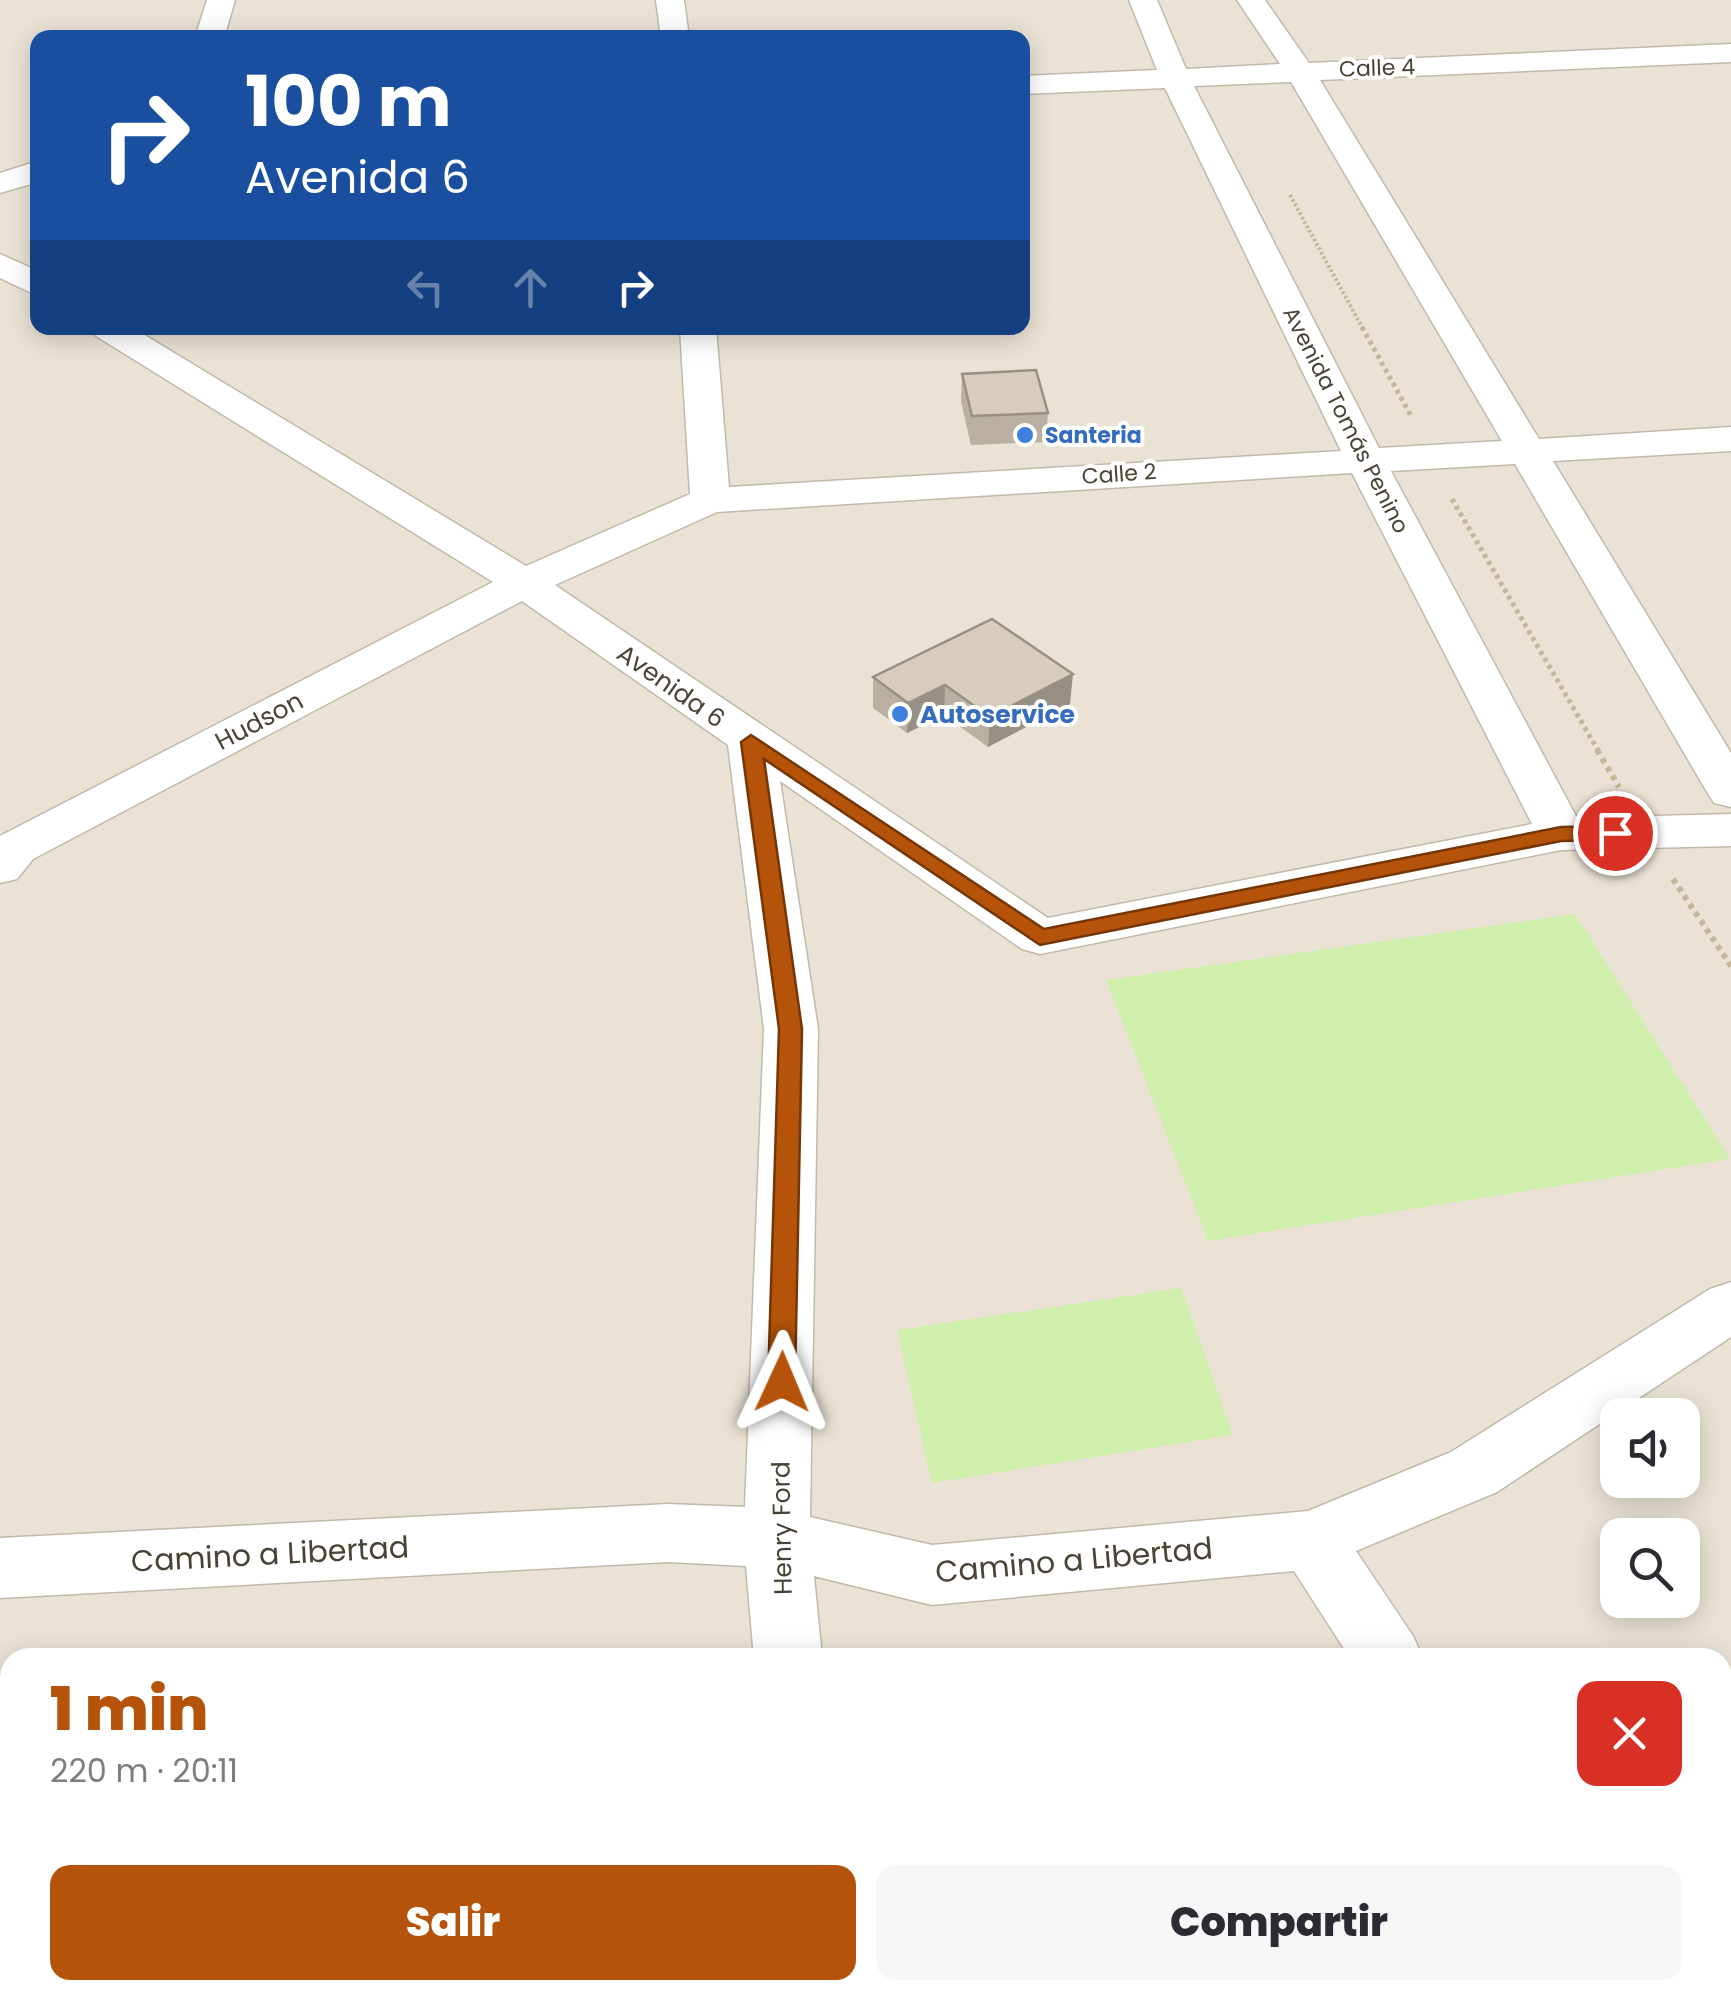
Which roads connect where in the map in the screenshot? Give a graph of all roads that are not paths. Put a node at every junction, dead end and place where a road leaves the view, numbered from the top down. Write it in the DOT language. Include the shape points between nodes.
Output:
graph roads {
  1 [pos="221,0"];
  2 [pos="670,0"];
  3 [pos="1143,0"];
  4 [pos="1251,0"];
  5 [pos="212,30"];
  6 [pos="674,30"];
  7 [pos="1731,53"];
  8 [pos="1300,72"];
  9 [pos="1175,78"];
  10 [pos="1030,85"];
  11 [pos="30,174"];
  12 [pos="0,183"];
  13 [pos="0,264"];
  14 [pos="30,281"];
  15 [pos="120,335"];
  16 [pos="698,335"];
  17 [pos="1731,439"];
  18 [pos="1529,450"];
  19 [pos="1364,458"];
  20 [pos="710,500"];
  21 [pos="524,582"];
  22 [pos="751,742"];
  23 [pos="1731,792"];
  24 [pos="1731,830"];
  25 [pos="1561,834"];
  26 [pos="0,867"];
  27 [pos="1731,1306"];
  28 [pos="777,1538"];
  29 [pos="1311,1540"];
  30 [pos="0,1568"];
  31 [pos="787,1648"];
  32 [pos="1382,1648"];
  1 -- 5 [label="street"];
  2 -- 6 [label="street"];
  3 -- 9 [label="street, Avenida Tomás Penino"];
  4 -- 8 [label="street"];
  7 -- 8 [label="street, Calle 4"];
  8 -- 9 [label="street, Calle 4"];
  8 -- 18 [label="street"];
  9 -- 10 [label="street, Calle 4"];
  9 -- 19 [label="street, Avenida Tomás Penino"];
  11 -- 12 [label="street"];
  13 -- 14 [label="street"];
  15 -- 21 [label="street, Avenida 6"];
  16 -- 20 [label="street"];
  17 -- 18 [label="street, Calle 2"];
  18 -- 19 [label="street, Calle 2"];
  18 -- 23 [label="street"];
  19 -- 20 [label="street, Calle 2"];
  19 -- 25 [label="street, Avenida Tomás Penino"];
  20 -- 21 [label="street, Calle 2"];
  21 -- 22 [label="street, Avenida 6"];
  21 -- 26 [label="street, Hudson" via="16,848"];
  22 -- 25 [label="street, Avenida 6" via="1040,937"];
  22 -- 28 [label="street, Henry Ford" via="790,1029"];
  24 -- 25 [label="street, Avenida 6"];
  27 -- 29 [label="street, Camino a Libertad" via="1474,1472"];
  28 -- 29 [label="street, Camino a Libertad" via="932,1576"];
  28 -- 30 [label="street, Camino a Libertad" via="668,1533"];
  28 -- 31 [label="street, Henry Ford"];
  29 -- 32 [label="street"];
}
